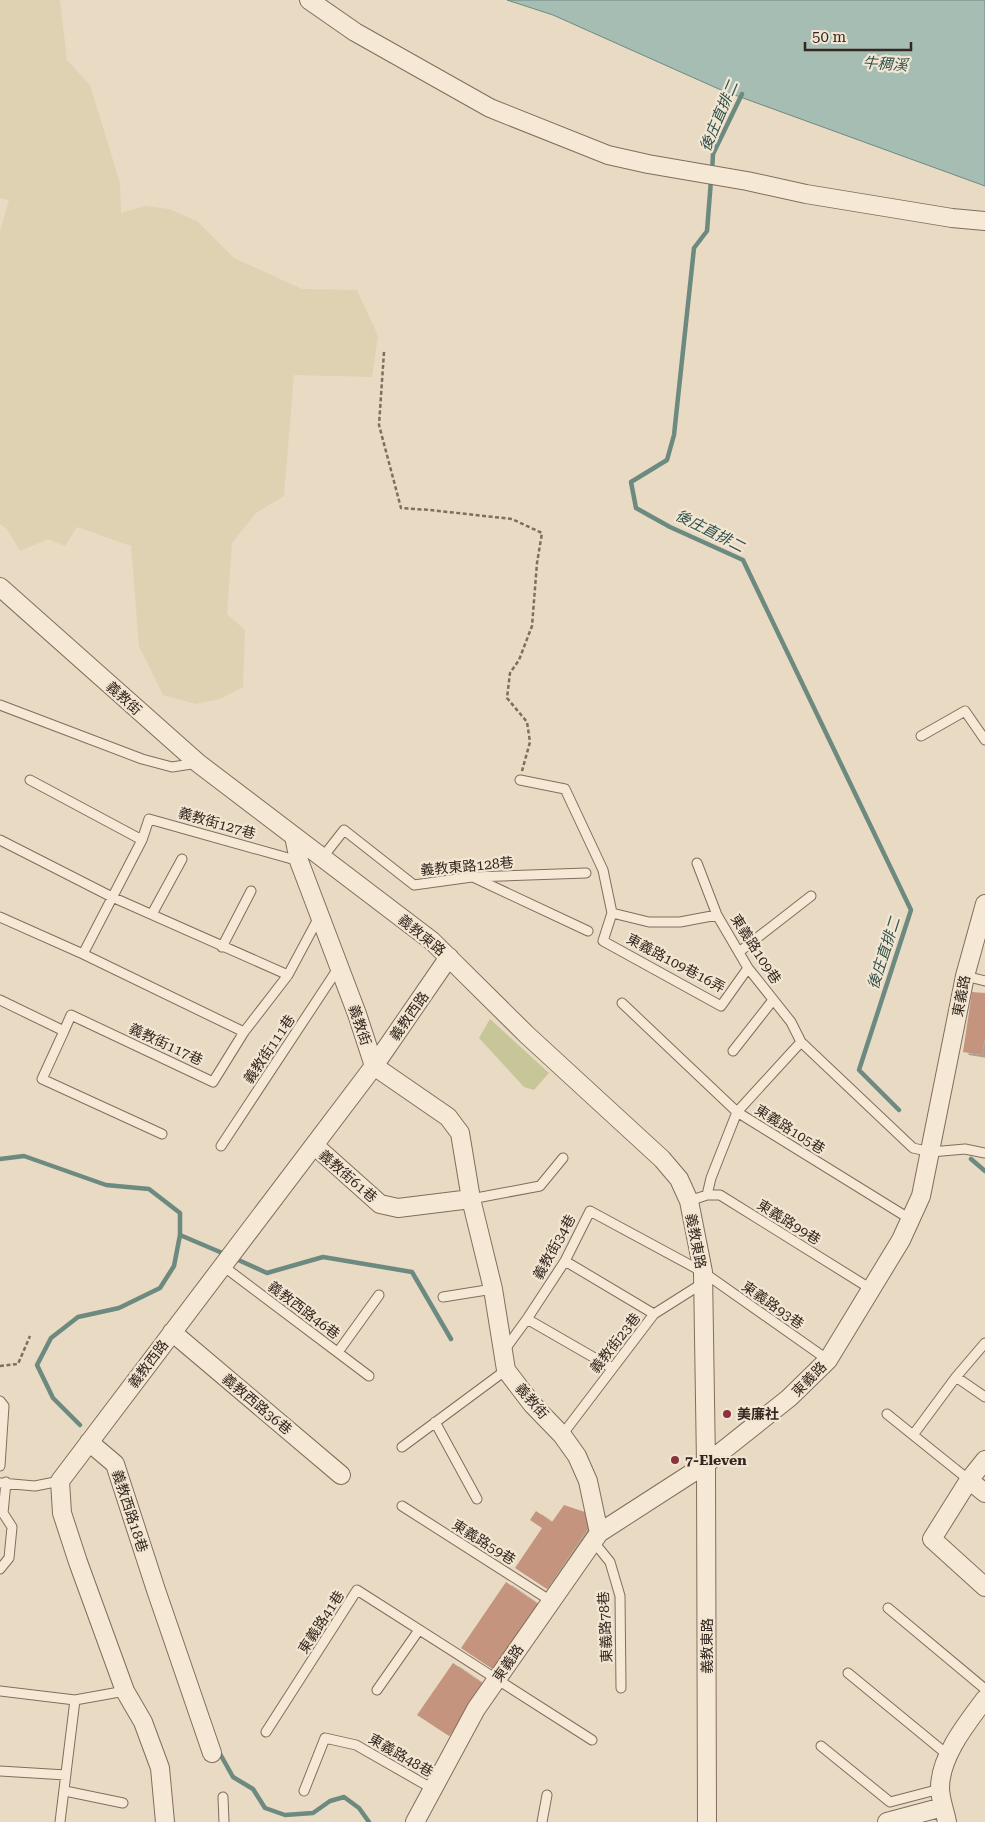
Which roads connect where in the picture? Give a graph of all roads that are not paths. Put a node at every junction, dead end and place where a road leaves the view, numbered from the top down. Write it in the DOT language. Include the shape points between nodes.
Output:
graph roads {
  1 [pos="308,0"];
  2 [pos="985,221"];
  3 [pos="0,587"];
  4 [pos="0,705"];
  5 [pos="921,736"];
  6 [pos="985,740"];
  7 [pos="198,763"];
  8 [pos="30,780"];
  9 [pos="520,780"];
  10 [pos="294,836"];
  11 [pos="0,840"];
  12 [pos="142,840"];
  13 [pos="322,858"];
  14 [pos="182,859"];
  15 [pos="299,861"];
  16 [pos="697,862"];
  17 [pos="586,873"];
  18 [pos="472,877"];
  19 [pos="251,891"];
  20 [pos="810,896"];
  21 [pos="112,897"];
  22 [pos="985,904"];
  23 [pos="612,913"];
  24 [pos="152,914"];
  25 [pos="717,915"];
  26 [pos="319,916"];
  27 [pos="0,917"];
  28 [pos="588,931"];
  29 [pos="222,947"];
  30 [pos="739,952"];
  31 [pos="83,954"];
  32 [pos="449,957"];
  33 [pos="340,967"];
  34 [pos="748,968"];
  35 [pos="288,975"];
  36 [pos="965,976"];
  37 [pos="985,981"];
  38 [pos="0,1000"];
  39 [pos="773,1000"];
  40 [pos="622,1002"];
  41 [pos="64,1031"];
  42 [pos="244,1032"];
  43 [pos="801,1042"];
  44 [pos="733,1051"];
  45 [pos="374,1066"];
  46 [pos="737,1112"];
  47 [pos="162,1134"];
  48 [pos="221,1146"];
  49 [pos="315,1146"];
  50 [pos="931,1152"];
  51 [pos="985,1153"];
  52 [pos="563,1158"];
  53 [pos="708,1194"];
  54 [pos="472,1199"];
  55 [pos="689,1201"];
  56 [pos="910,1220"];
  57 [pos="565,1261"];
  58 [pos="223,1266"];
  59 [pos="703,1277"];
  60 [pos="493,1289"];
  61 [pos="872,1289"];
  62 [pos="379,1295"];
  63 [pos="443,1297"];
  64 [pos="654,1314"];
  65 [pos="527,1319"];
  66 [pos="172,1332"];
  67 [pos="985,1342"];
  68 [pos="338,1352"];
  69 [pos="503,1352"];
  70 [pos="828,1360"];
  71 [pos="612,1368"];
  72 [pos="506,1370"];
  73 [pos="369,1376"];
  74 [pos="956,1377"];
  75 [pos="985,1397"];
  76 [pos="0,1401"];
  77 [pos="887,1414"];
  78 [pos="434,1422"];
  79 [pos="562,1435"];
  80 [pos="913,1435"];
  81 [pos="89,1442"];
  82 [pos="402,1447"];
  83 [pos="985,1460"];
  84 [pos="706,1464"];
  85 [pos="0,1466"];
  86 [pos="342,1475"];
  87 [pos="60,1480"];
  88 [pos="969,1480"];
  89 [pos="3,1483"];
  90 [pos="985,1493"];
  91 [pos="477,1499"];
  92 [pos="402,1506"];
  93 [pos="0,1526"];
  94 [pos="12,1527"];
  95 [pos="596,1537"];
  96 [pos="0,1569"];
  97 [pos="985,1587"];
  98 [pos="552,1601"];
  99 [pos="888,1608"];
  100 [pos="419,1630"];
  101 [pos="848,1672"];
  102 [pos="496,1680"];
  103 [pos="621,1688"];
  104 [pos="985,1689"];
  105 [pos="377,1690"];
  106 [pos="0,1691"];
  107 [pos="125,1691"];
  108 [pos="985,1699"];
  109 [pos="75,1700"];
  110 [pos="266,1732"];
  111 [pos="592,1740"];
  112 [pos="821,1746"];
  113 [pos="212,1753"];
  114 [pos="949,1756"];
  115 [pos="0,1772"];
  116 [pos="66,1775"];
  117 [pos="433,1789"];
  118 [pos="940,1789"];
  119 [pos="65,1791"];
  120 [pos="304,1791"];
  121 [pos="547,1795"];
  122 [pos="223,1797"];
  123 [pos="123,1803"];
  124 [pos="945,1814"];
  125 [pos="60,1822"];
  126 [pos="165,1822"];
  127 [pos="224,1822"];
  128 [pos="415,1822"];
  129 [pos="542,1822"];
  130 [pos="707,1822"];
  131 [pos="887,1822"];
  1 -- 2 [label="street" via="355,32 490,108 608,154 806,194"];
  3 -- 7 [label="street, 義教街"];
  4 -- 7 [label="lane" via="142,759 172,767"];
  5 -- 6 [label="lane" via="965,711"];
  7 -- 10 [label="street, 義教街"];
  8 -- 12 [label="lane"];
  9 -- 23 [label="lane" via="566,789 603,870"];
  10 -- 13 [label="street, 義教東路"];
  10 -- 15 [label="street, 義教街"];
  11 -- 21 [label="lane"];
  12 -- 15 [label="lane, 義教街127巷" via="148,818"];
  12 -- 21 [label="lane, 義教街127巷"];
  13 -- 18 [label="lane, 義教東路128巷" via="344,830 414,885"];
  13 -- 32 [label="street, 義教東路"];
  14 -- 24 [label="lane"];
  15 -- 26 [label="street, 義教街"];
  16 -- 25 [label="lane"];
  17 -- 18 [label="lane, 義教東路128巷"];
  18 -- 28 [label="lane"];
  19 -- 29 [label="lane"];
  20 -- 30 [label="lane"];
  21 -- 24 [label="lane"];
  21 -- 31 [label="lane, 義教街127巷"];
  22 -- 36 [label="street, 東義路"];
  23 -- 25 [label="lane, 東義路109巷" via="649,922 680,922"];
  23 -- 34 [label="lane, 東義路109巷16弄" via="603,941 721,1006"];
  24 -- 29 [label="lane"];
  25 -- 30 [label="lane, 東義路109巷"];
  26 -- 33 [label="street, 義教街"];
  26 -- 35 [label="lane, 義教街117巷"];
  27 -- 31 [label="lane"];
  29 -- 35 [label="lane"];
  30 -- 34 [label="lane, 東義路109巷"];
  31 -- 42 [label="lane"];
  32 -- 45 [label="street, 義教西路"];
  32 -- 55 [label="street, 義教東路" via="662,1159 679,1179"];
  33 -- 45 [label="street, 義教街"];
  33 -- 48 [label="lane, 義教街111巷"];
  34 -- 39 [label="lane, 東義路109巷"];
  35 -- 42 [label="lane, 義教街117巷"];
  36 -- 37 [label="lane"];
  36 -- 50 [label="street, 東義路"];
  38 -- 41 [label="lane"];
  39 -- 43 [label="lane, 東義路109巷" via="791,1022"];
  39 -- 44 [label="lane"];
  40 -- 46 [label="lane"];
  41 -- 42 [label="lane, 義教街117巷" via="72,1014 213,1082"];
  41 -- 47 [label="lane, 義教街117巷" via="42,1079"];
  43 -- 46 [label="lane, 東義路105巷"];
  43 -- 50 [label="lane, 東義路109巷" via="913,1148"];
  45 -- 49 [label="street, 義教西路"];
  45 -- 54 [label="street, 義教街" via="448,1117 460,1133"];
  46 -- 53 [label="lane" via="711,1178"];
  46 -- 56 [label="lane, 東義路105巷"];
  49 -- 54 [label="street, 義教街61巷" via="380,1204 398,1208"];
  49 -- 58 [label="street, 義教西路"];
  50 -- 51 [label="lane" via="965,1149"];
  50 -- 56 [label="street, 東義路" via="921,1196"];
  52 -- 54 [label="lane" via="540,1186"];
  53 -- 55 [label="lane"];
  53 -- 61 [label="lane, 東義路99巷" via="720,1196"];
  54 -- 60 [label="street, 義教街"];
  55 -- 59 [label="street, 義教東路"];
  56 -- 61 [label="street, 東義路"];
  57 -- 59 [label="lane, 義教街34巷" via="590,1211"];
  57 -- 64 [label="lane"];
  57 -- 65 [label="lane, 義教街34巷"];
  58 -- 66 [label="street, 義教西路"];
  58 -- 68 [label="lane, 義教西路46巷"];
  59 -- 64 [label="lane, 義教街23巷"];
  59 -- 70 [label="lane, 東義路93巷"];
  59 -- 84 [label="street, 義教東路"];
  60 -- 63 [label="lane"];
  60 -- 69 [label="street, 義教街"];
  61 -- 70 [label="street, 東義路"];
  62 -- 68 [label="lane"];
  64 -- 71 [label="lane, 義教街23巷"];
  65 -- 69 [label="lane, 義教街34巷"];
  65 -- 71 [label="lane"];
  66 -- 81 [label="street, 義教西路"];
  66 -- 86 [label="street, 義教西路36巷"];
  67 -- 74 [label="lane"];
  68 -- 73 [label="lane, 義教西路46巷"];
  69 -- 72 [label="street, 義教街"];
  70 -- 84 [label="street, 東義路" via="789,1398"];
  71 -- 79 [label="lane, 義教街23巷"];
  72 -- 78 [label="lane"];
  72 -- 79 [label="street, 義教街"];
  74 -- 75 [label="lane"];
  74 -- 80 [label="lane"];
  76 -- 85 [label="lane" via="4,1406"];
  77 -- 80 [label="lane"];
  78 -- 82 [label="lane"];
  78 -- 91 [label="lane"];
  79 -- 95 [label="street, 義教街" via="577,1456 588,1481"];
  80 -- 88 [label="lane"];
  81 -- 87 [label="street, 義教西路"];
  81 -- 113 [label="street, 義教西路18巷" via="115,1464"];
  83 -- 88 [label="street"];
  84 -- 95 [label="street, 東義路"];
  84 -- 130 [label="street, 義教東路"];
  87 -- 89 [label="lane" via="35,1486"];
  87 -- 107 [label="street" via="62,1513"];
  88 -- 90 [label="street"];
  88 -- 97 [label="street" via="932,1539"];
  89 -- 94 [label="lane" via="3,1513"];
  92 -- 98 [label="lane, 東義路59巷"];
  93 -- 94 [label="lane"];
  94 -- 96 [label="lane" via="9,1558"];
  95 -- 98 [label="street, 東義路"];
  95 -- 103 [label="lane, 東義路78巷" via="610,1562 620,1596"];
  98 -- 102 [label="street, 東義路"];
  99 -- 104 [label="lane"];
  100 -- 102 [label="lane, 東義路41巷"];
  100 -- 105 [label="lane"];
  100 -- 110 [label="lane, 東義路41巷" via="357,1590"];
  101 -- 114 [label="lane"];
  102 -- 111 [label="lane"];
  102 -- 117 [label="street, 東義路" via="476,1709"];
  106 -- 109 [label="lane"];
  107 -- 109 [label="lane"];
  107 -- 126 [label="street" via="143,1722 160,1768"];
  108 -- 114 [label="street" via="956,1738"];
  109 -- 116 [label="lane"];
  112 -- 118 [label="lane" via="890,1802"];
  114 -- 118 [label="street"];
  115 -- 116 [label="lane"];
  116 -- 119 [label="lane"];
  117 -- 120 [label="lane, 東義路48巷" via="356,1745 325,1738"];
  117 -- 128 [label="street, 東義路"];
  118 -- 124 [label="street"];
  119 -- 123 [label="lane"];
  119 -- 125 [label="lane"];
  121 -- 129 [label="lane"];
  122 -- 127 [label="lane"];
  124 -- 131 [label="street"];
}
